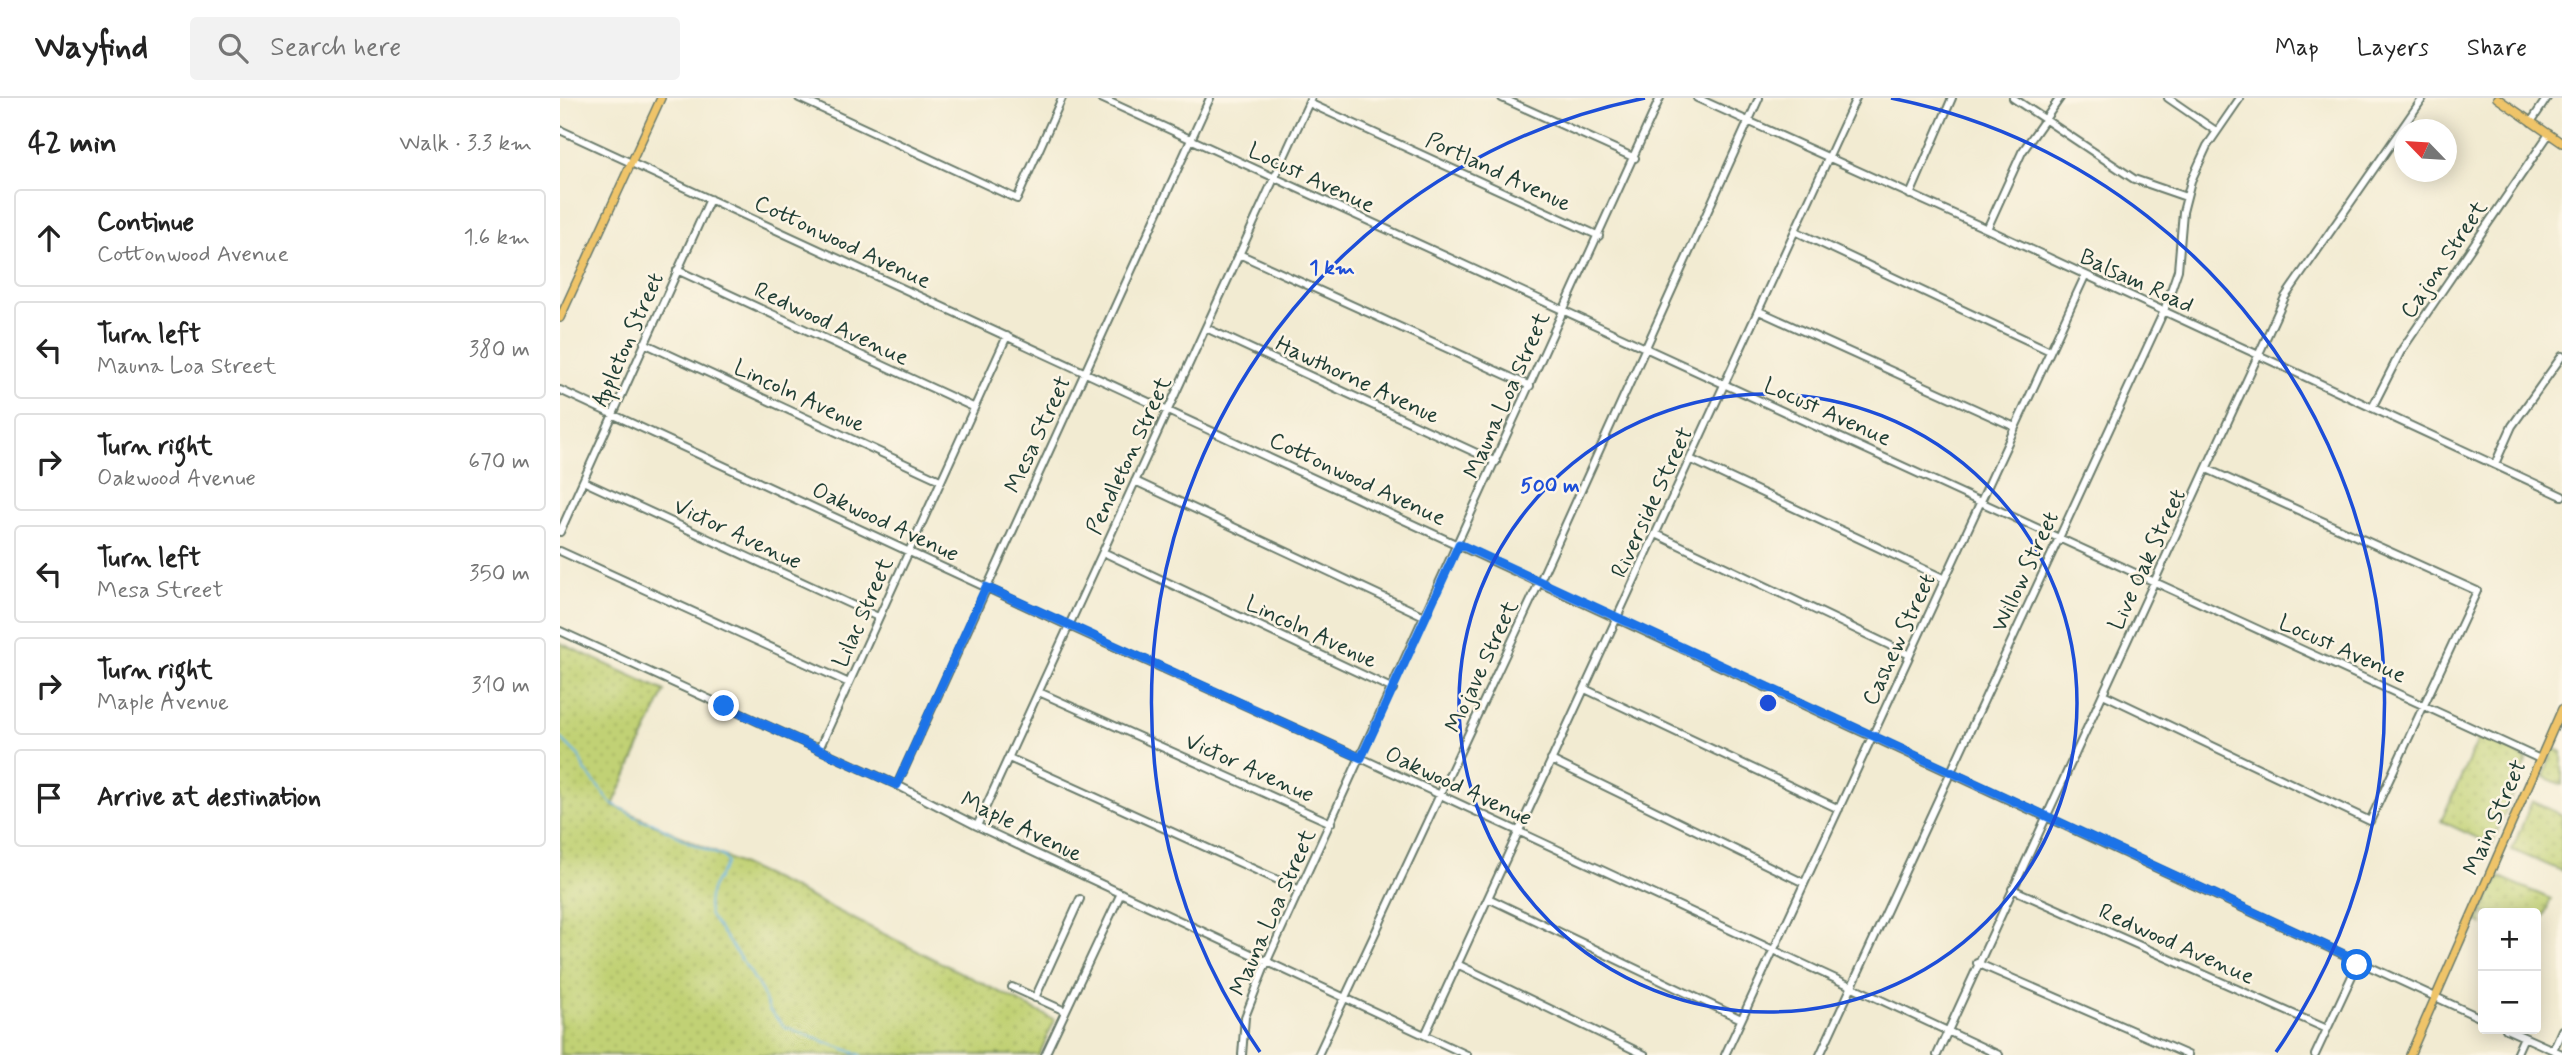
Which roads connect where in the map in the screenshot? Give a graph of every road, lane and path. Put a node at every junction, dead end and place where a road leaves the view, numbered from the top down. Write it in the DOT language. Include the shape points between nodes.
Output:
graph roads {
  1 [pos="661,98"];
  2 [pos="799,98"];
  3 [pos="1062,98"];
  4 [pos="1101,98"];
  5 [pos="1210,98"];
  6 [pos="1502,98"];
  7 [pos="1660,98"];
  8 [pos="1697,98"];
  9 [pos="1759,98"];
  10 [pos="1856,98"];
  11 [pos="1952,98"];
  12 [pos="2013,98"];
  13 [pos="2060,98"];
  14 [pos="2168,98"];
  15 [pos="2240,98"];
  16 [pos="2423,98"];
  17 [pos="2497,98"];
  18 [pos="2547,98"];
  19 [pos="1310,100"];
  20 [pos="2045,120"];
  21 [pos="1748,122"];
  22 [pos="2530,122"];
  23 [pos="560,130"];
  24 [pos="2217,131"];
  25 [pos="2549,134"];
  26 [pos="1191,140"];
  27 [pos="2562,144"];
  28 [pos="1829,157"];
  29 [pos="1635,158"];
  30 [pos="631,162"];
  31 [pos="1274,178"];
  32 [pos="1910,195"];
  33 [pos="2186,197"];
  34 [pos="710,199"];
  35 [pos="1987,229"];
  36 [pos="1795,230"];
  37 [pos="1600,236"];
  38 [pos="1239,254"];
  39 [pos="677,270"];
  40 [pos="2085,276"];
  41 [pos="1759,310"];
  42 [pos="1563,311"];
  43 [pos="2164,311"];
  44 [pos="560,318"];
  45 [pos="1206,328"];
  46 [pos="1007,335"];
  47 [pos="645,343"];
  48 [pos="1646,347"];
  49 [pos="2050,351"];
  50 [pos="2258,356"];
  51 [pos="2562,356"];
  52 [pos="1085,372"];
  53 [pos="1725,384"];
  54 [pos="1530,386"];
  55 [pos="560,390"];
  56 [pos="973,407"];
  57 [pos="2372,408"];
  58 [pos="1168,410"];
  59 [pos="613,415"];
  60 [pos="2015,427"];
  61 [pos="1690,459"];
  62 [pos="1496,462"];
  63 [pos="2495,464"];
  64 [pos="2207,469"];
  65 [pos="940,480"];
  66 [pos="583,481"];
  67 [pos="1135,481"];
  68 [pos="2562,496"];
  69 [pos="1981,500"];
  70 [pos="560,532"];
  71 [pos="1656,534"];
  72 [pos="2059,537"];
  73 [pos="1459,544"];
  74 [pos="908,550"];
  75 [pos="560,551"];
  76 [pos="1103,552"];
  77 [pos="1945,579"];
  78 [pos="1540,581"];
  79 [pos="2154,581"];
  80 [pos="986,587"];
  81 [pos="878,617"];
  82 [pos="1424,617"];
  83 [pos="1618,617"];
  84 [pos="1069,626"];
  85 [pos="560,631"];
  86 [pos="1910,655"];
  87 [pos="849,683"];
  88 [pos="1393,689"];
  89 [pos="1584,689"];
  90 [pos="1039,692"];
  91 [pos="2103,694"];
  92 [pos="2425,704"];
  93 [pos="2562,709"];
  94 [pos="1873,735"];
  95 [pos="819,750"];
  96 [pos="1009,758"];
  97 [pos="1361,758"];
  98 [pos="2540,759"];
  99 [pos="1551,760"];
  100 [pos="1951,771"];
  101 [pos="897,785"];
  102 [pos="1440,797"];
  103 [pos="1839,809"];
  104 [pos="2047,816"];
  105 [pos="1331,823"];
  106 [pos="977,826"];
  107 [pos="1518,832"];
  108 [pos="1804,883"];
  109 [pos="2012,889"];
  110 [pos="1300,890"];
  111 [pos="1121,893"];
  112 [pos="1488,898"];
  113 [pos="1080,899"];
  114 [pos="1773,950"];
  115 [pos="1267,961"];
  116 [pos="2359,961"];
  117 [pos="1978,963"];
  118 [pos="1457,964"];
  119 [pos="1012,987"];
  120 [pos="1852,987"];
  121 [pos="2435,997"];
  122 [pos="1035,998"];
  123 [pos="1346,999"];
  124 [pos="1065,1011"];
  125 [pos="2478,1016"];
  126 [pos="1741,1019"];
  127 [pos="2327,1029"];
  128 [pos="2562,1030"];
  129 [pos="1948,1031"];
  130 [pos="2517,1034"];
  131 [pos="1425,1035"];
  132 [pos="2524,1037"];
  133 [pos="2553,1050"];
  134 [pos="2562,1054"];
  135 [pos="1045,1055"];
  136 [pos="1242,1055"];
  137 [pos="1318,1055"];
  138 [pos="1467,1055"];
  139 [pos="1645,1055"];
  140 [pos="1724,1055"];
  141 [pos="1820,1055"];
  142 [pos="1937,1055"];
  143 [pos="1998,1055"];
  144 [pos="2188,1055"];
  145 [pos="2315,1055"];
  146 [pos="2410,1055"];
  147 [pos="2516,1055"];
  1 -- 30 [label="main road"];
  2 -- 3 [label="street" via="1017,199"];
  4 -- 26 [label="street, Locust Avenue"];
  5 -- 26 [label="street, Mesa Street"];
  6 -- 29 [label="street"];
  7 -- 29 [label="street, Mauna Loa Street"];
  8 -- 21 [label="street, Balsam Road"];
  9 -- 21 [label="street, Mojave Street"];
  10 -- 28 [label="street, Riverside Street"];
  11 -- 32 [label="street"];
  12 -- 20 [label="street"];
  13 -- 20 [label="street"];
  14 -- 24 [label="street"];
  15 -- 24 [label="street, Willow Street"];
  16 -- 50 [label="street, Live Oak Street" via="2285,297"];
  17 -- 22 [label="main road"];
  18 -- 22 [label="street"];
  19 -- 31 [label="street, Pendleton Street"];
  19 -- 37 [label="street, Portland Avenue"];
  20 -- 33 [label="street" via="2134,179"];
  20 -- 35 [label="street" via="2022,152"];
  21 -- 28 [label="street, Balsam Road"];
  21 -- 48 [label="street, Mojave Street"];
  22 -- 25 [label="main road"];
  23 -- 30 [label="street, Cottonwood Avenue"];
  24 -- 33 [label="street, Willow Street" via="2196,167"];
  25 -- 27 [label="main road"];
  25 -- 57 [label="street, Cajon Street" via="2401,351"];
  26 -- 31 [label="street, Locust Avenue"];
  26 -- 52 [label="street, Mesa Street"];
  28 -- 32 [label="street, Balsam Road"];
  28 -- 36 [label="street, Riverside Street"];
  29 -- 37 [label="street, Mauna Loa Street"];
  30 -- 34 [label="street, Cottonwood Avenue"];
  30 -- 44 [label="main road"];
  31 -- 38 [label="street, Pendleton Street"];
  31 -- 42 [label="street, Locust Avenue"];
  32 -- 35 [label="street, Balsam Road"];
  33 -- 43 [label="street, Willow Street" via="2178,270"];
  34 -- 39 [label="street, Appleton Street"];
  34 -- 46 [label="street, Cottonwood Avenue"];
  35 -- 40 [label="street, Balsam Road"];
  36 -- 41 [label="street, Riverside Street"];
  36 -- 49 [label="street"];
  37 -- 42 [label="street, Mauna Loa Street"];
  38 -- 45 [label="street, Pendleton Street"];
  38 -- 54 [label="street"];
  39 -- 47 [label="street, Appleton Street"];
  39 -- 56 [label="street, Redwood Avenue"];
  40 -- 43 [label="street, Balsam Road"];
  40 -- 49 [label="street, Cashew Street"];
  41 -- 53 [label="street, Riverside Street"];
  41 -- 60 [label="street"];
  42 -- 48 [label="street, Locust Avenue"];
  42 -- 54 [label="street, Mauna Loa Street"];
  43 -- 50 [label="street, Balsam Road"];
  43 -- 72 [label="street, Willow Street"];
  45 -- 58 [label="street, Pendleton Street"];
  45 -- 62 [label="street, Hawthorne Avenue"];
  46 -- 52 [label="street, Cottonwood Avenue"];
  46 -- 56 [label="street, Lilac Street"];
  47 -- 59 [label="street, Appleton Street"];
  47 -- 65 [label="street, Lincoln Avenue"];
  48 -- 53 [label="street, Locust Avenue"];
  48 -- 78 [label="street, Mojave Street"];
  49 -- 60 [label="street, Cashew Street"];
  50 -- 57 [label="street, Balsam Road"];
  50 -- 64 [label="street, Live Oak Street"];
  51 -- 63 [label="street" via="2512,426"];
  52 -- 58 [label="street, Cottonwood Avenue"];
  52 -- 80 [label="street, Mesa Street"];
  53 -- 61 [label="street, Riverside Street"];
  53 -- 69 [label="street, Locust Avenue"];
  54 -- 62 [label="street, Mauna Loa Street"];
  55 -- 59 [label="street, Oakwood Avenue"];
  56 -- 65 [label="street, Lilac Street"];
  57 -- 63 [label="street, Balsam Road"];
  58 -- 67 [label="street, Pendleton Street"];
  58 -- 73 [label="street, Cottonwood Avenue"];
  59 -- 66 [label="street, Appleton Street"];
  59 -- 74 [label="street, Oakwood Avenue"];
  60 -- 69 [label="street, Cashew Street"];
  61 -- 71 [label="street, Riverside Street"];
  61 -- 77 [label="street"];
  62 -- 73 [label="street, Mauna Loa Street"];
  63 -- 68 [label="street, Balsam Road"];
  64 -- 79 [label="street, Live Oak Street"];
  64 -- 92 [label="street" via="2477,591"];
  65 -- 74 [label="street, Lilac Street"];
  66 -- 70 [label="street, Appleton Street"];
  66 -- 81 [label="street, Victor Avenue"];
  67 -- 76 [label="street, Pendleton Street"];
  67 -- 82 [label="street"];
  69 -- 72 [label="street, Locust Avenue"];
  69 -- 77 [label="street, Cashew Street"];
  71 -- 83 [label="street, Riverside Street"];
  71 -- 86 [label="street"];
  72 -- 79 [label="street, Locust Avenue"];
  72 -- 100 [label="street, Willow Street"];
  73 -- 78 [label="street, Cottonwood Avenue"];
  73 -- 82 [label="street, Mauna Loa Street"];
  74 -- 80 [label="street, Oakwood Avenue"];
  74 -- 81 [label="street, Lilac Street"];
  75 -- 87 [label="street"];
  76 -- 84 [label="street, Pendleton Street"];
  76 -- 88 [label="street, Lincoln Avenue"];
  77 -- 86 [label="street, Cashew Street"];
  78 -- 83 [label="street, Cottonwood Avenue"];
  78 -- 102 [label="street, Mojave Street"];
  79 -- 91 [label="street, Live Oak Street"];
  79 -- 92 [label="street, Locust Avenue"];
  80 -- 84 [label="street, Oakwood Avenue"];
  80 -- 101 [label="street, Mesa Street"];
  81 -- 87 [label="street, Lilac Street"];
  82 -- 88 [label="street, Mauna Loa Street"];
  83 -- 89 [label="street, Riverside Street"];
  83 -- 94 [label="street, Cottonwood Avenue"];
  84 -- 90 [label="street, Pendleton Street"];
  84 -- 97 [label="street, Oakwood Avenue"];
  85 -- 95 [label="street, Maple Avenue"];
  86 -- 94 [label="street, Cashew Street"];
  87 -- 95 [label="street, Lilac Street"];
  88 -- 97 [label="street, Mauna Loa Street"];
  89 -- 99 [label="street, Riverside Street"];
  89 -- 103 [label="street"];
  90 -- 96 [label="street, Pendleton Street"];
  90 -- 105 [label="street, Victor Avenue"];
  91 -- 92 [label="street" via="2370,821"];
  91 -- 104 [label="street, Live Oak Street"];
  92 -- 98 [label="street, Locust Avenue"];
  93 -- 98 [label="main road, Main Street"];
  94 -- 100 [label="street, Cottonwood Avenue"];
  94 -- 103 [label="street, Cashew Street"];
  95 -- 101 [label="street, Maple Avenue"];
  96 -- 106 [label="street, Pendleton Street"];
  96 -- 110 [label="street"];
  97 -- 102 [label="street, Oakwood Avenue"];
  97 -- 105 [label="street, Mauna Loa Street"];
  98 -- 121 [label="main road, Main Street"];
  99 -- 107 [label="street, Riverside Street"];
  99 -- 108 [label="street"];
  100 -- 104 [label="street, Cottonwood Avenue"];
  100 -- 120 [label="street, Willow Street"];
  101 -- 106 [label="street, Maple Avenue"];
  102 -- 107 [label="street, Oakwood Avenue"];
  102 -- 123 [label="street, Mojave Street"];
  103 -- 108 [label="street, Cashew Street"];
  104 -- 109 [label="street, Live Oak Street"];
  104 -- 116 [label="street, Cottonwood Avenue"];
  105 -- 110 [label="street, Mauna Loa Street"];
  106 -- 111 [label="street, Maple Avenue"];
  107 -- 112 [label="street, Riverside Street"];
  107 -- 114 [label="street, Oakwood Avenue"];
  108 -- 114 [label="street, Cashew Street"];
  109 -- 117 [label="street, Live Oak Street"];
  109 -- 127 [label="street, Redwood Avenue"];
  110 -- 115 [label="street, Mauna Loa Street"];
  111 -- 115 [label="street, Maple Avenue"];
  111 -- 124 [label="street"];
  112 -- 118 [label="street, Riverside Street"];
  112 -- 126 [label="street"];
  113 -- 122 [label="street"];
  114 -- 120 [label="street, Oakwood Avenue"];
  114 -- 126 [label="street, Cashew Street"];
  115 -- 123 [label="street, Maple Avenue"];
  115 -- 136 [label="street, Mauna Loa Street" via="1247,1009"];
  116 -- 121 [label="street, Cottonwood Avenue"];
  116 -- 127 [label="street"];
  117 -- 129 [label="street, Live Oak Street"];
  117 -- 144 [label="street"];
  118 -- 131 [label="street, Riverside Street"];
  118 -- 139 [label="street"];
  119 -- 122 [label="street"];
  120 -- 129 [label="street, Oakwood Avenue"];
  120 -- 141 [label="street, Willow Street"];
  121 -- 125 [label="street, Cottonwood Avenue"];
  121 -- 146 [label="main road, Main Street"];
  122 -- 124 [label="street"];
  123 -- 131 [label="street, Maple Avenue"];
  123 -- 137 [label="street, Mojave Street"];
  124 -- 135 [label="street"];
  126 -- 140 [label="street, Cashew Street"];
  127 -- 145 [label="street"];
  128 -- 133 [label="street"];
  129 -- 142 [label="street, Live Oak Street"];
  129 -- 143 [label="street, Oakwood Avenue"];
  130 -- 132 [label="street"];
  131 -- 138 [label="street, Maple Avenue"];
  132 -- 133 [label="street"];
  132 -- 147 [label="street"];
  133 -- 134 [label="street"];
}
